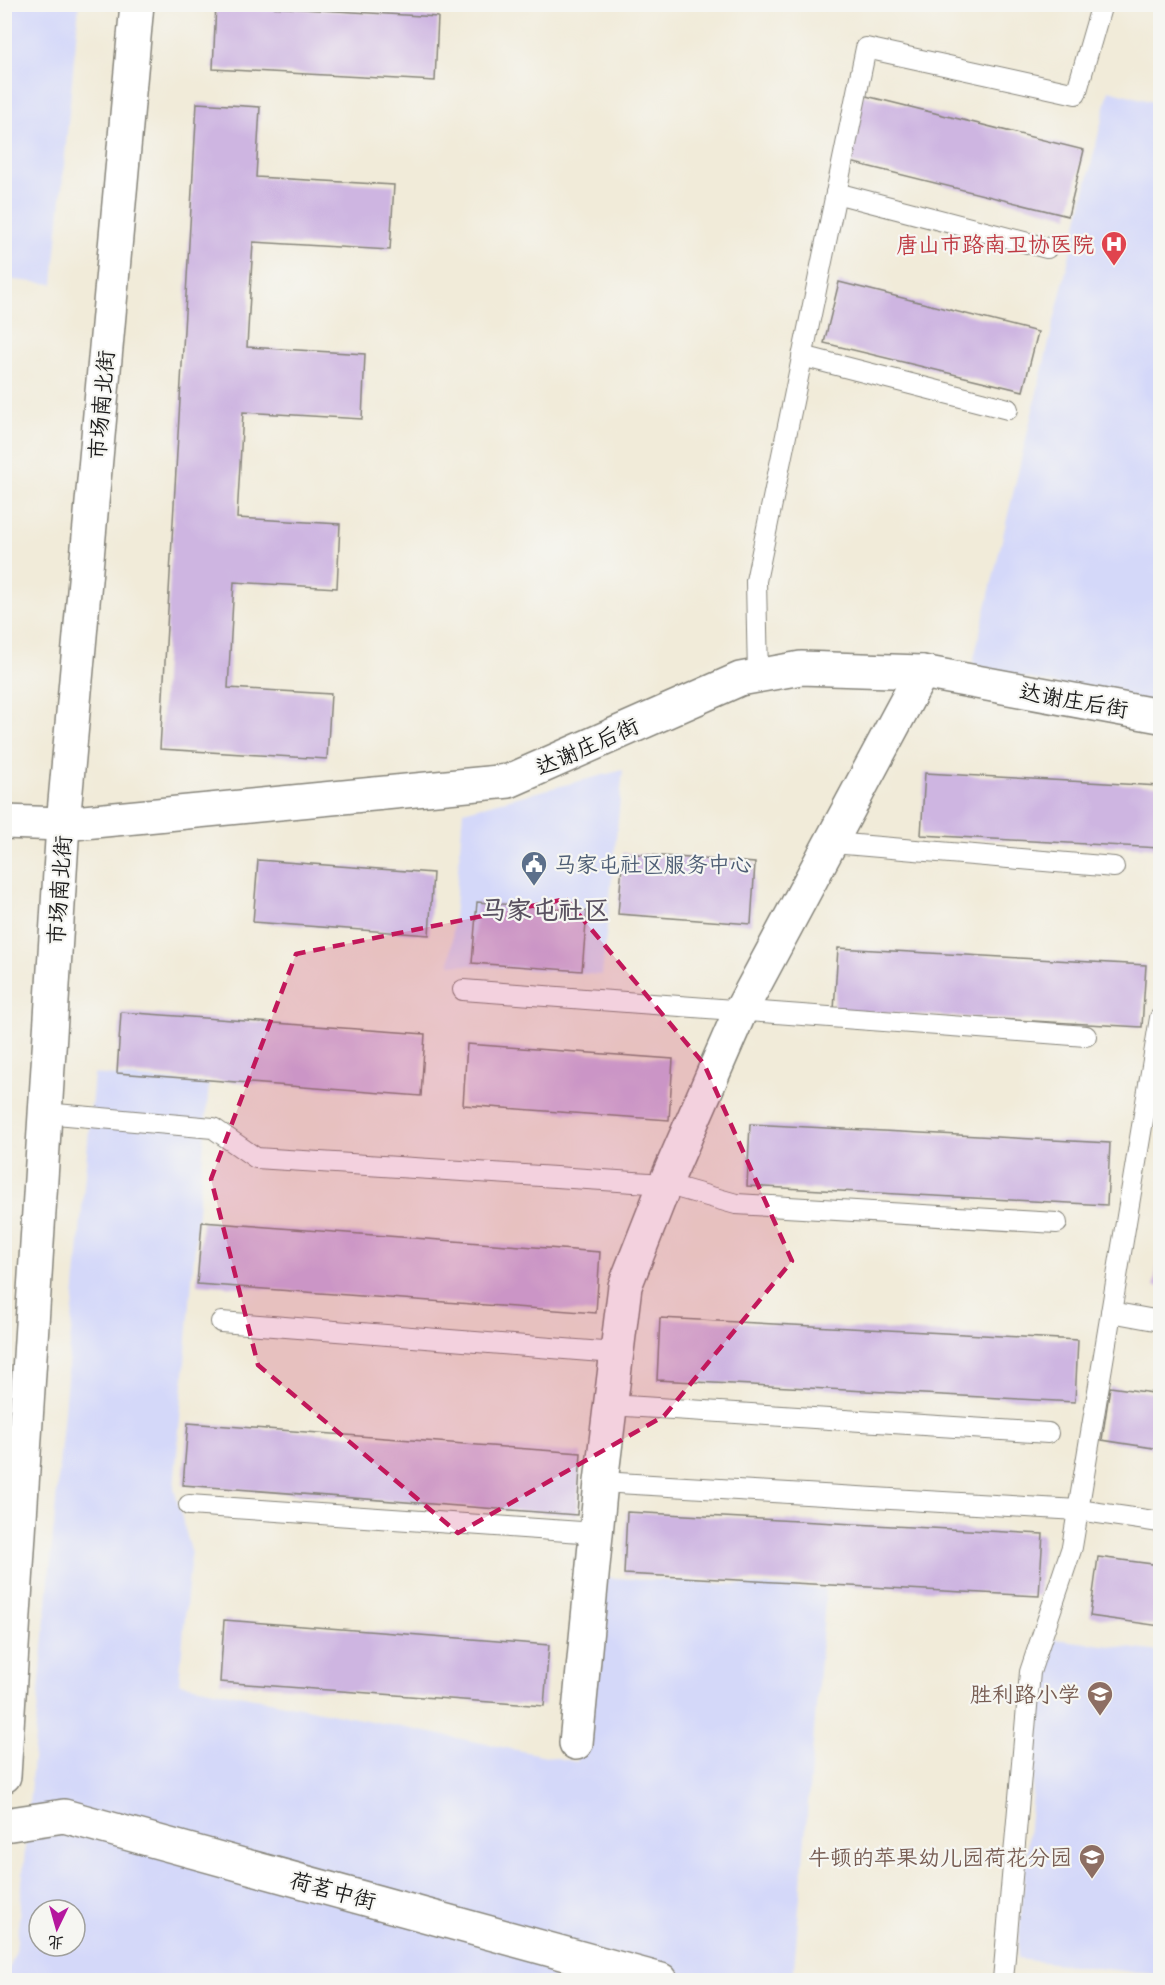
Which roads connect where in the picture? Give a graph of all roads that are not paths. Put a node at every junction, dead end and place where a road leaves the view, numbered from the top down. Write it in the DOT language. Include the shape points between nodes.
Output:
graph roads {
  1 [pos="137,4"];
  2 [pos="1102,4"];
  3 [pos="836,193"];
  4 [pos="1047,248"];
  5 [pos="802,356"];
  6 [pos="1008,409"];
  7 [pos="922,672"];
  8 [pos="758,676"];
  9 [pos="1161,716"];
  10 [pos="4,822"];
  11 [pos="63,824"];
  12 [pos="833,843"];
  13 [pos="1114,867"];
  14 [pos="463,990"];
  15 [pos="740,1012"];
  16 [pos="1161,1018"];
  17 [pos="1086,1036"];
  18 [pos="45,1113"];
  19 [pos="665,1184"];
  20 [pos="1057,1223"];
  21 [pos="1111,1312"];
  22 [pos="1161,1321"];
  23 [pos="221,1322"];
  24 [pos="615,1353"];
  25 [pos="609,1404"];
  26 [pos="1048,1433"];
  27 [pos="601,1482"];
  28 [pos="189,1505"];
  29 [pos="1078,1510"];
  30 [pos="1161,1522"];
  31 [pos="596,1533"];
  32 [pos="576,1743"];
  33 [pos="4,1776"];
  34 [pos="4,1825"];
  35 [pos="661,1980"];
  36 [pos="1003,1980"];
  1 -- 11 [label="street, 市场南北街"];
  2 -- 3 [label="lane" via="1076,94 866,48"];
  3 -- 4 [label="lane"];
  3 -- 5 [label="lane"];
  5 -- 6 [label="lane"];
  5 -- 8 [label="lane" via="756,581"];
  7 -- 8 [label="street, 达谢庄后街" via="801,668"];
  7 -- 9 [label="street, 达谢庄后街"];
  7 -- 12 [label="street"];
  8 -- 11 [label="street, 达谢庄后街" via="740,679 509,781"];
  10 -- 11 [label="street, 达谢庄后街"];
  11 -- 18 [label="street, 市场南北街"];
  12 -- 13 [label="lane"];
  12 -- 15 [label="street"];
  14 -- 15 [label="lane"];
  15 -- 17 [label="lane"];
  15 -- 19 [label="street"];
  16 -- 21 [label="lane"];
  18 -- 19 [label="lane" via="213,1128 256,1158"];
  18 -- 33 [label="street, 市场南北街"];
  19 -- 20 [label="lane" via="736,1204"];
  19 -- 24 [label="street" via="625,1286"];
  21 -- 22 [label="lane"];
  21 -- 29 [label="lane"];
  23 -- 24 [label="lane"];
  24 -- 25 [label="street"];
  25 -- 26 [label="lane"];
  25 -- 27 [label="street"];
  27 -- 29 [label="lane"];
  27 -- 31 [label="street"];
  28 -- 31 [label="lane"];
  29 -- 30 [label="lane"];
  29 -- 36 [label="lane" via="1072,1547 1029,1672"];
  31 -- 32 [label="street"];
  34 -- 35 [label="street, 荷茗中街" via="64,1816"];
}
